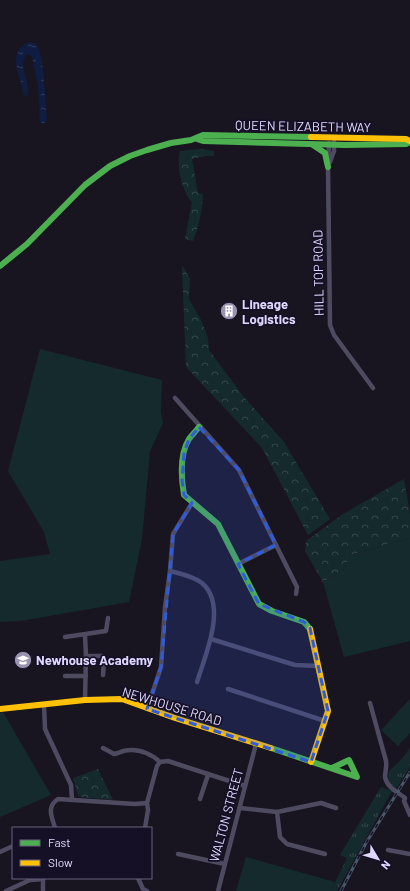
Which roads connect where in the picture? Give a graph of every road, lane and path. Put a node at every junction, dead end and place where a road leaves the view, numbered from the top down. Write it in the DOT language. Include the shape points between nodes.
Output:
graph roads {
  1 [pos="332,137"];
  2 [pos="197,139"];
  3 [pos="410,141"];
  4 [pos="312,144"];
  5 [pos="332,147"];
  6 [pos="328,167"];
  7 [pos="0,266"];
  8 [pos="373,388"];
  9 [pos="175,398"];
  10 [pos="199,427"];
  11 [pos="192,503"];
  12 [pos="276,546"];
  13 [pos="238,564"];
  14 [pos="170,571"];
  15 [pos="296,594"];
  16 [pos="108,618"];
  17 [pos="85,635"];
  18 [pos="65,637"];
  19 [pos="211,639"];
  20 [pos="86,656"];
  21 [pos="319,666"];
  22 [pos="103,675"];
  23 [pos="65,676"];
  24 [pos="86,676"];
  25 [pos="197,682"];
  26 [pos="228,689"];
  27 [pos="85,700"];
  28 [pos="370,703"];
  29 [pos="44,705"];
  30 [pos="147,708"];
  31 [pos="0,709"];
  32 [pos="325,721"];
  33 [pos="256,744"];
  34 [pos="103,748"];
  35 [pos="116,753"];
  36 [pos="114,759"];
  37 [pos="160,762"];
  38 [pos="311,762"];
  39 [pos="332,768"];
  40 [pos="208,775"];
  41 [pos="245,786"];
  42 [pos="408,796"];
  43 [pos="72,799"];
  44 [pos="200,799"];
  45 [pos="147,804"];
  46 [pos="240,808"];
  47 [pos="336,808"];
  48 [pos="277,812"];
  49 [pos="410,815"];
  50 [pos="54,827"];
  51 [pos="145,827"];
  52 [pos="12,846"];
  53 [pos="388,850"];
  54 [pos="0,852"];
  55 [pos="178,854"];
  56 [pos="325,854"];
  57 [pos="410,854"];
  58 [pos="225,864"];
  59 [pos="36,879"];
  60 [pos="43,879"];
  61 [pos="138,879"];
  62 [pos="6,891"];
  63 [pos="43,891"];
  64 [pos="147,891"];
  65 [pos="218,891"];
  1 -- 2 [label="street, QUEEN ELIZABETH WAY" via="203,135"];
  1 -- 3 [label="street, QUEEN ELIZABETH WAY"];
  1 -- 5 [label="street, HILL TOP ROAD"];
  2 -- 4 [label="street, QUEEN ELIZABETH WAY"];
  2 -- 7 [label="street, QUEEN ELIZABETH WAY" via="150,149 109,168 73,195 30,242"];
  3 -- 5 [label="street, QUEEN ELIZABETH WAY" via="406,144"];
  4 -- 5 [label="street, QUEEN ELIZABETH WAY"];
  4 -- 6 [label="street" via="326,154"];
  5 -- 6 [label="street, HILL TOP ROAD"];
  5 -- 6 [label="street, HILL TOP ROAD"];
  6 -- 8 [label="street, HILL TOP ROAD" via="330,325 334,335"];
  9 -- 10 [label="street"];
  10 -- 11 [label="street" via="189,439 184,453 184,495"];
  10 -- 12 [label="street" via="239,470"];
  11 -- 13 [label="street" via="218,524"];
  11 -- 14 [label="street" via="173,534"];
  12 -- 13 [label="street"];
  12 -- 15 [label="street" via="298,587"];
  13 -- 21 [label="street" via="259,604 304,622 310,628"];
  14 -- 19 [label="street" via="195,579 209,590 214,610"];
  14 -- 30 [label="street" via="161,667"];
  16 -- 17 [label="street" via="106,631"];
  17 -- 18 [label="street"];
  17 -- 20 [label="street"];
  19 -- 21 [label="street" via="295,665"];
  19 -- 25 [label="street"];
  20 -- 22 [label="street" via="102,656"];
  20 -- 24 [label="street"];
  21 -- 32 [label="street" via="328,711"];
  23 -- 24 [label="street"];
  24 -- 27 [label="street"];
  26 -- 32 [label="street"];
  27 -- 29 [label="street, NEWHOUSE ROAD"];
  27 -- 30 [label="street, NEWHOUSE ROAD" via="122,699"];
  28 -- 42 [label="street" via="387,765 387,783 389,787"];
  29 -- 31 [label="street, NEWHOUSE ROAD"];
  29 -- 43 [label="street" via="45,729 71,785"];
  30 -- 33 [label="street, NEWHOUSE ROAD"];
  32 -- 38 [label="street"];
  33 -- 38 [label="street, NEWHOUSE ROAD"];
  33 -- 41 [label="street, WALTON STREET"];
  34 -- 35 [label="street"];
  35 -- 36 [label="street"];
  35 -- 37 [label="street" via="134,750 152,756"];
  37 -- 40 [label="street" via="168,761"];
  37 -- 45 [label="street"];
  38 -- 39 [label="street, NEWHOUSE ROAD"];
  40 -- 41 [label="street"];
  40 -- 44 [label="street"];
  41 -- 46 [label="street, WALTON STREET"];
  42 -- 49 [label="street" via="404,800"];
  43 -- 45 [label="street"];
  43 -- 50 [label="street" via="58,799 54,803 50,814"];
  45 -- 51 [label="street"];
  46 -- 48 [label="street"];
  46 -- 58 [label="street, WALTON STREET"];
  47 -- 48 [label="street" via="321,803"];
  48 -- 56 [label="street" via="280,837 288,844"];
  52 -- 54 [label="street"];
  53 -- 57 [label="street"];
  55 -- 58 [label="street"];
  58 -- 65 [label="street, WALTON STREET"];
  59 -- 62 [label="street"];
  60 -- 63 [label="street"];
  61 -- 64 [label="street" via="143,889"];
}
